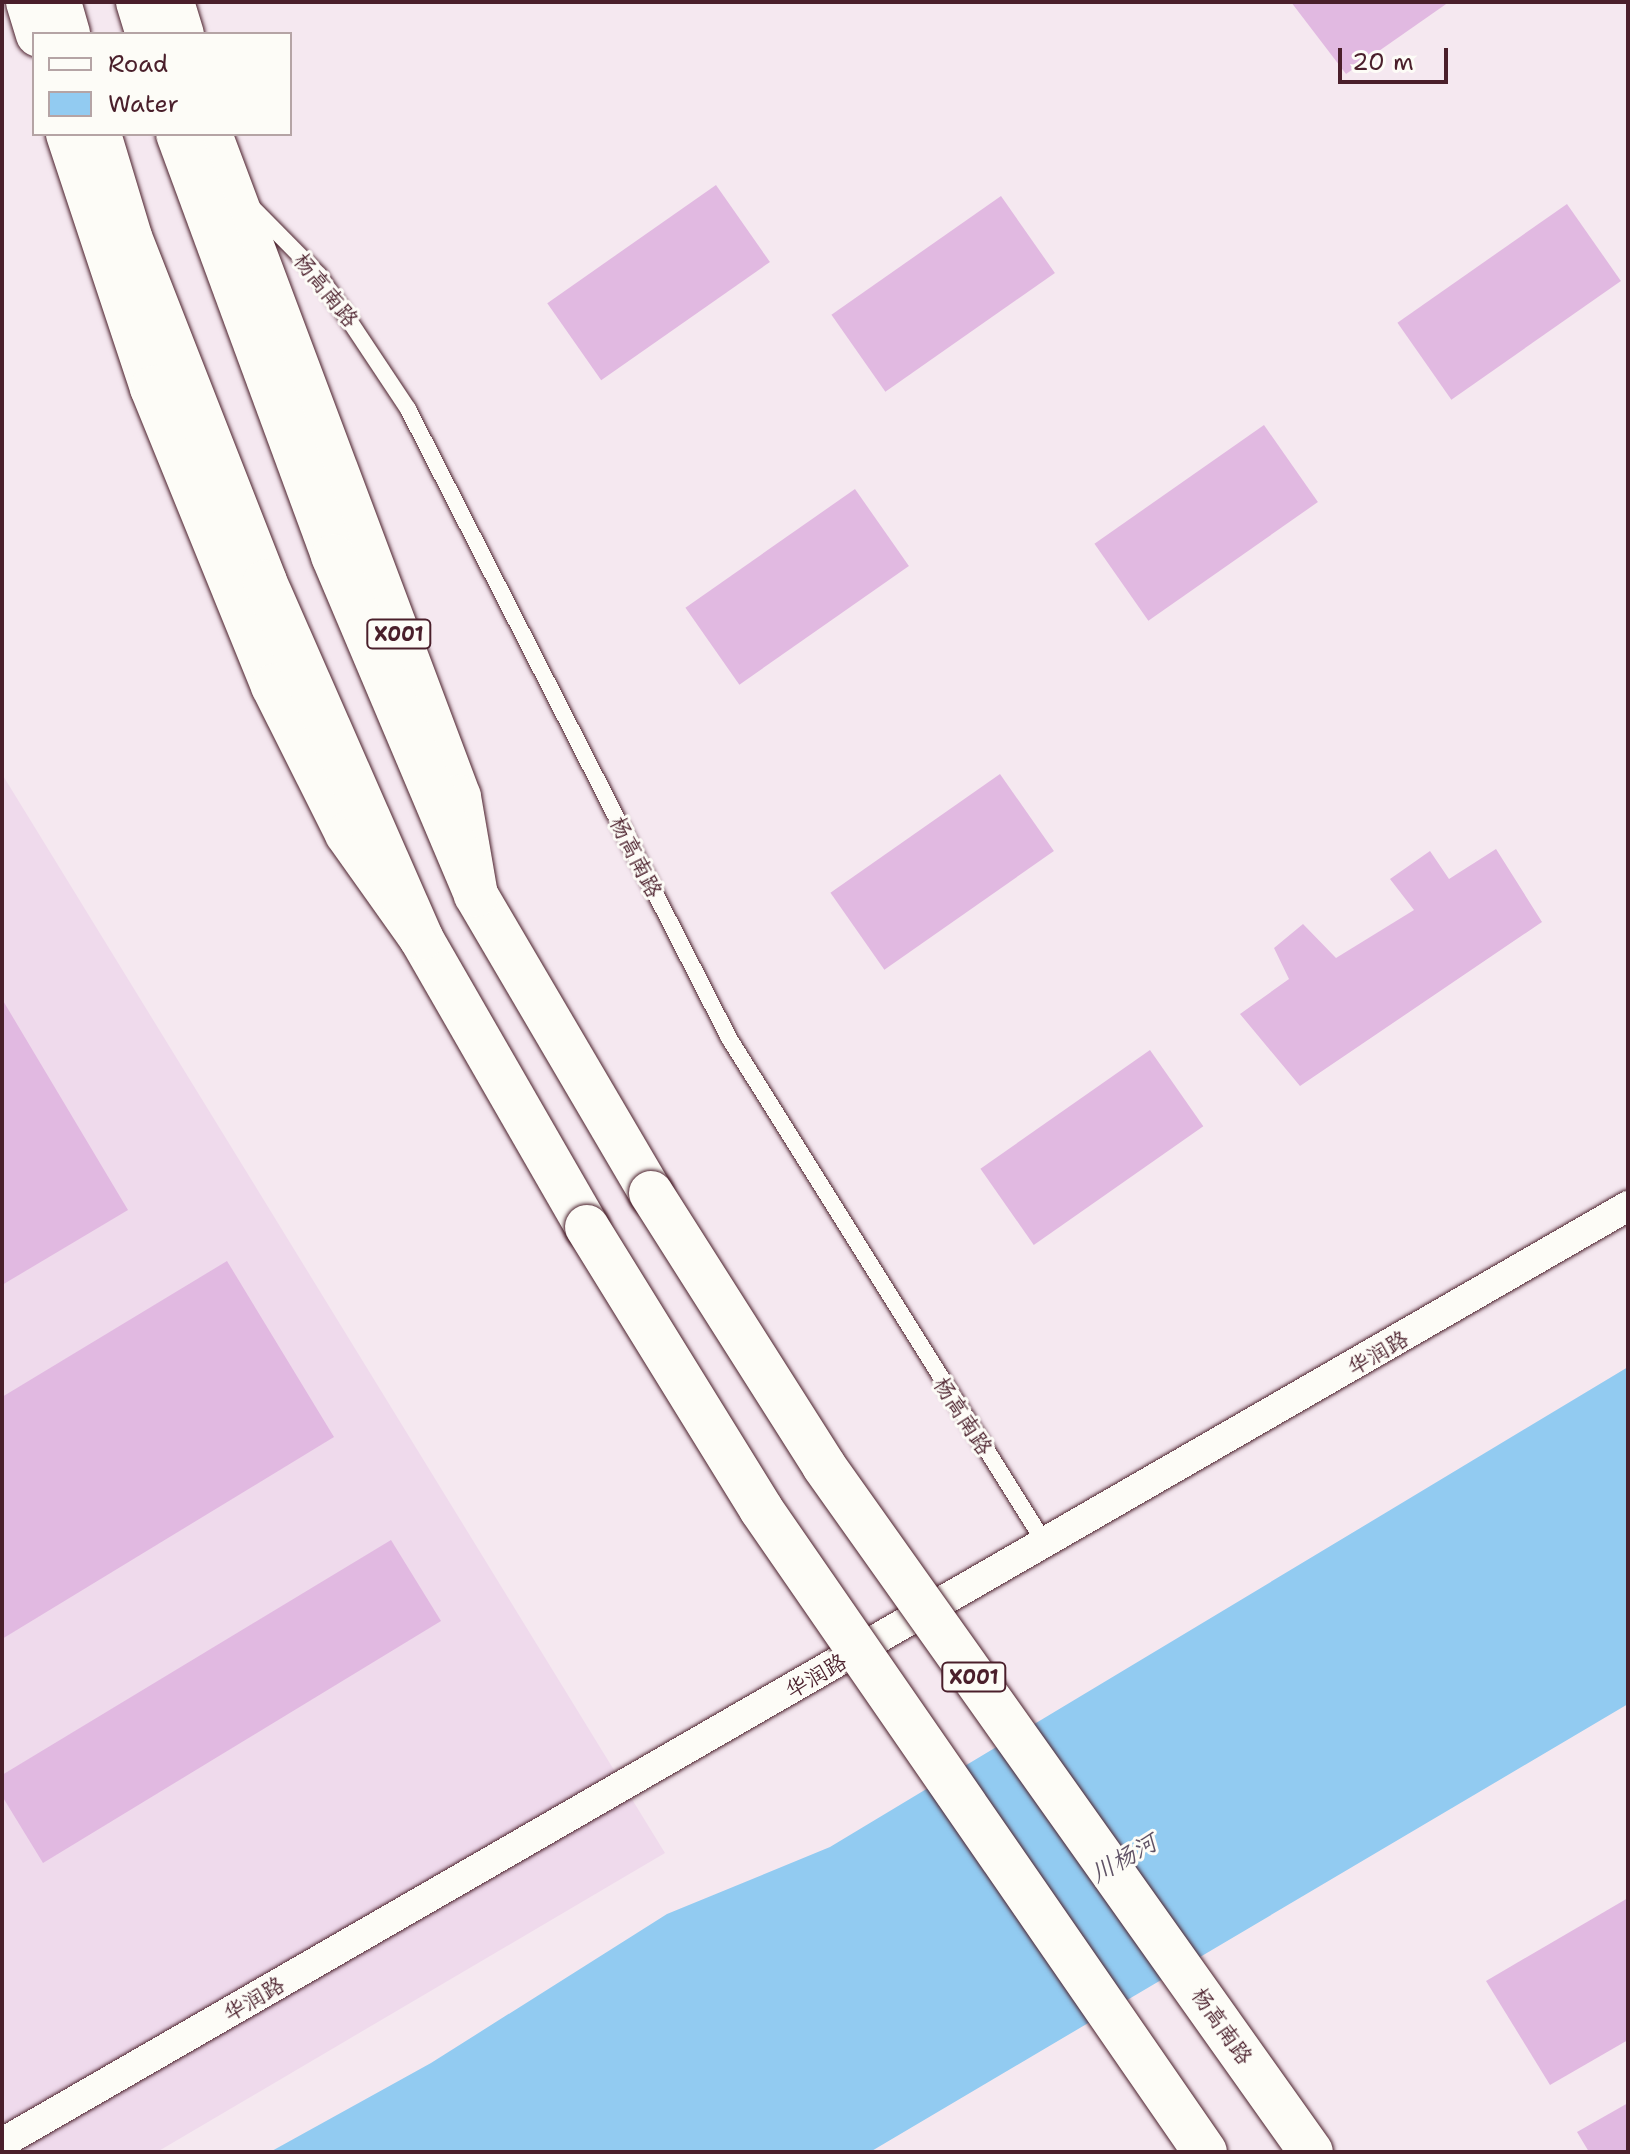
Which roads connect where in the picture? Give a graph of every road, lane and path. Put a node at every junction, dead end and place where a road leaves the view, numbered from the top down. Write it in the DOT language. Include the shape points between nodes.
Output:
graph roads {
  1 [pos="28,2"];
  2 [pos="59,2"];
  3 [pos="138,2"];
  4 [pos="172,2"];
  5 [pos="37,32"];
  6 [pos="67,32"];
  7 [pos="147,32"];
  8 [pos="181,32"];
  9 [pos="69,136"];
  10 [pos="100,136"];
  11 [pos="179,136"];
  12 [pos="211,136"];
  13 [pos="223,177"];
  14 [pos="476,895"];
  15 [pos="421,938"];
  16 [pos="1628,1206"];
  17 [pos="1046,1545"];
  18 [pos="2,2143"];
  19 [pos="1205,2152"];
  20 [pos="1311,2152"];
  1 -- 5 [label="main road"];
  2 -- 6 [label="main road"];
  3 -- 7 [label="main road"];
  4 -- 8 [label="main road"];
  9 -- 15 [label="main road" via="152,388 273,686 347,834"];
  10 -- 15 [label="main road" via="130,237 265,582"];
  11 -- 14 [label="main road, 杨高南路 / X001" via="333,556"];
  12 -- 13 [label="main road, 杨高南路 / X001"];
  13 -- 14 [label="main road, 杨高南路 / X001" via="459,797"];
  13 -- 17 [label="lane, 杨高南路" via="319,275 408,409 729,1038"];
  14 -- 20 [label="main road, 杨高南路 / X001, bridge" via="651,1193 824,1466"];
  15 -- 19 [label="main road, bridge" via="587,1227 761,1509"];
  16 -- 17 [label="street, 华润路"];
  17 -- 18 [label="street, 华润路"];
}
